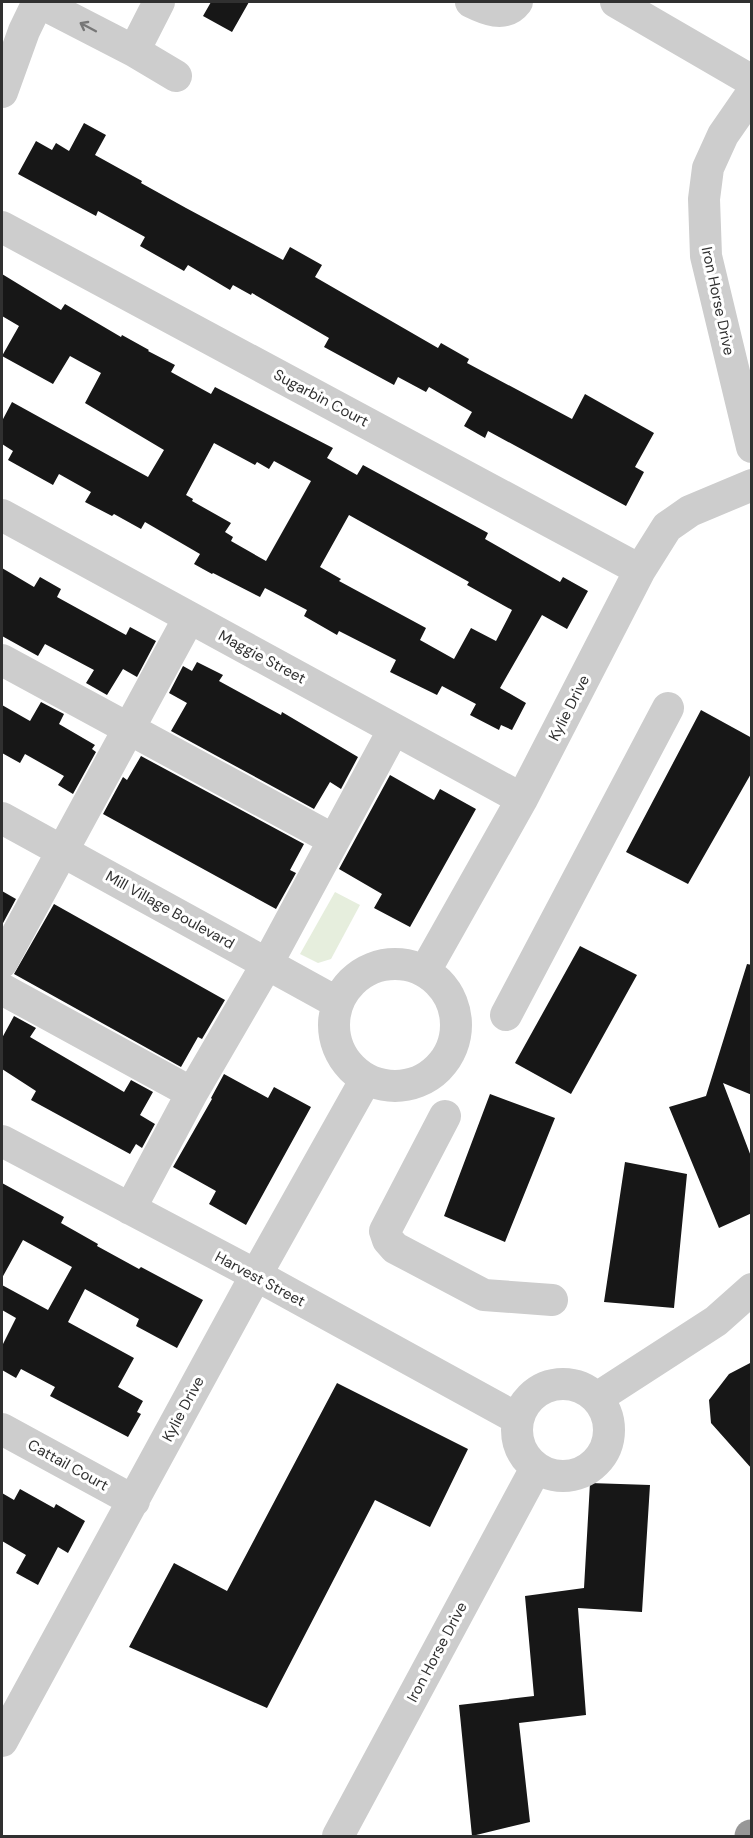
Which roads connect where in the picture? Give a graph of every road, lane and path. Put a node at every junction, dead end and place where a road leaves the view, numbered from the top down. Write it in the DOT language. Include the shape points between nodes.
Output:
graph roads {
  1 [pos="39,2"];
  2 [pos="159,2"];
  3 [pos="471,2"];
  4 [pos="517,2"];
  5 [pos="616,2"];
  6 [pos="134,51"];
  7 [pos="176,76"];
  8 [pos="752,81"];
  9 [pos="2,92"];
  10 [pos="752,93"];
  11 [pos="2,227"];
  12 [pos="752,447"];
  13 [pos="752,485"];
  14 [pos="2,515"];
  15 [pos="640,570"];
  16 [pos="189,618"];
  17 [pos="2,660"];
  18 [pos="668,708"];
  19 [pos="129,729"];
  20 [pos="394,729"];
  21 [pos="522,799"];
  22 [pos="2,818"];
  23 [pos="334,840"];
  24 [pos="63,851"];
  25 [pos="2,962"];
  26 [pos="267,964"];
  27 [pos="425,971"];
  28 [pos="2,989"];
  29 [pos="338,1003"];
  30 [pos="506,1016"];
  31 [pos="366,1078"];
  32 [pos="192,1093"];
  33 [pos="446,1116"];
  34 [pos="2,1141"];
  35 [pos="130,1209"];
  36 [pos="255,1275"];
  37 [pos="752,1289"];
  38 [pos="552,1300"];
  39 [pos="597,1398"];
  40 [pos="518,1419"];
  41 [pos="2,1429"];
  42 [pos="536,1468"];
  43 [pos="134,1501"];
  44 [pos="13,1695"];
  45 [pos="2,1741"];
  46 [pos="349,1833"];
  6 -- 1 [label="street, one-way"];
  1 -- 9 [label="street"];
  2 -- 6 [label="street"];
  3 -- 4 [label="street" via="500,11"];
  5 -- 8 [label="street"];
  6 -- 7 [label="street"];
  10 -- 12 [label="street, Iron Horse Drive" via="723,135 708,168 704,199 706,256"];
  11 -- 15 [label="street, Sugarbin Court"];
  13 -- 15 [label="street, Kylie Drive" via="690,511 667,527"];
  14 -- 16 [label="street, Maggie Street"];
  15 -- 21 [label="street, Kylie Drive"];
  16 -- 19 [label="street"];
  16 -- 20 [label="street, Maggie Street"];
  17 -- 19 [label="street"];
  18 -- 30 [label="street"];
  19 -- 23 [label="street"];
  19 -- 24 [label="street"];
  20 -- 21 [label="street, Maggie Street"];
  20 -- 23 [label="street"];
  21 -- 27 [label="street, Kylie Drive"];
  22 -- 24 [label="street, Mill Village Boulevard"];
  23 -- 26 [label="street"];
  24 -- 25 [label="street"];
  24 -- 26 [label="street, Mill Village Boulevard"];
  26 -- 29 [label="street, Mill Village Boulevard"];
  26 -- 32 [label="street"];
  27 -- 29 [label="street" via="391,963 371,968 353,980"];
  27 -- 31 [label="street" via="449,993 456,1014 456,1035 449,1055 436,1071 418,1082 397,1086"];
  28 -- 32 [label="street"];
  29 -- 31 [label="street" via="334,1020 336,1041 345,1060"];
  31 -- 36 [label="street, Kylie Drive"];
  32 -- 35 [label="street"];
  33 -- 38 [label="street" via="385,1231 388,1240 395,1248 484,1295"];
  34 -- 35 [label="street, Harvest Street"];
  35 -- 36 [label="street, Harvest Street"];
  36 -- 40 [label="street, Harvest Street"];
  36 -- 43 [label="street, Kylie Drive"];
  37 -- 39 [label="street" via="716,1321"];
  39 -- 40 [label="street" via="579,1386 556,1384 528,1400"];
  39 -- 42 [label="street" via="609,1421 610,1434 602,1457 571,1476 559,1477"];
  40 -- 42 [label="street" via="518,1441"];
  41 -- 43 [label="street, Cattail Court"];
  42 -- 46 [label="street, Iron Horse Drive"];
  43 -- 44 [label="street, Kylie Drive"];
  44 -- 45 [label="street, Kylie Drive"];
}
